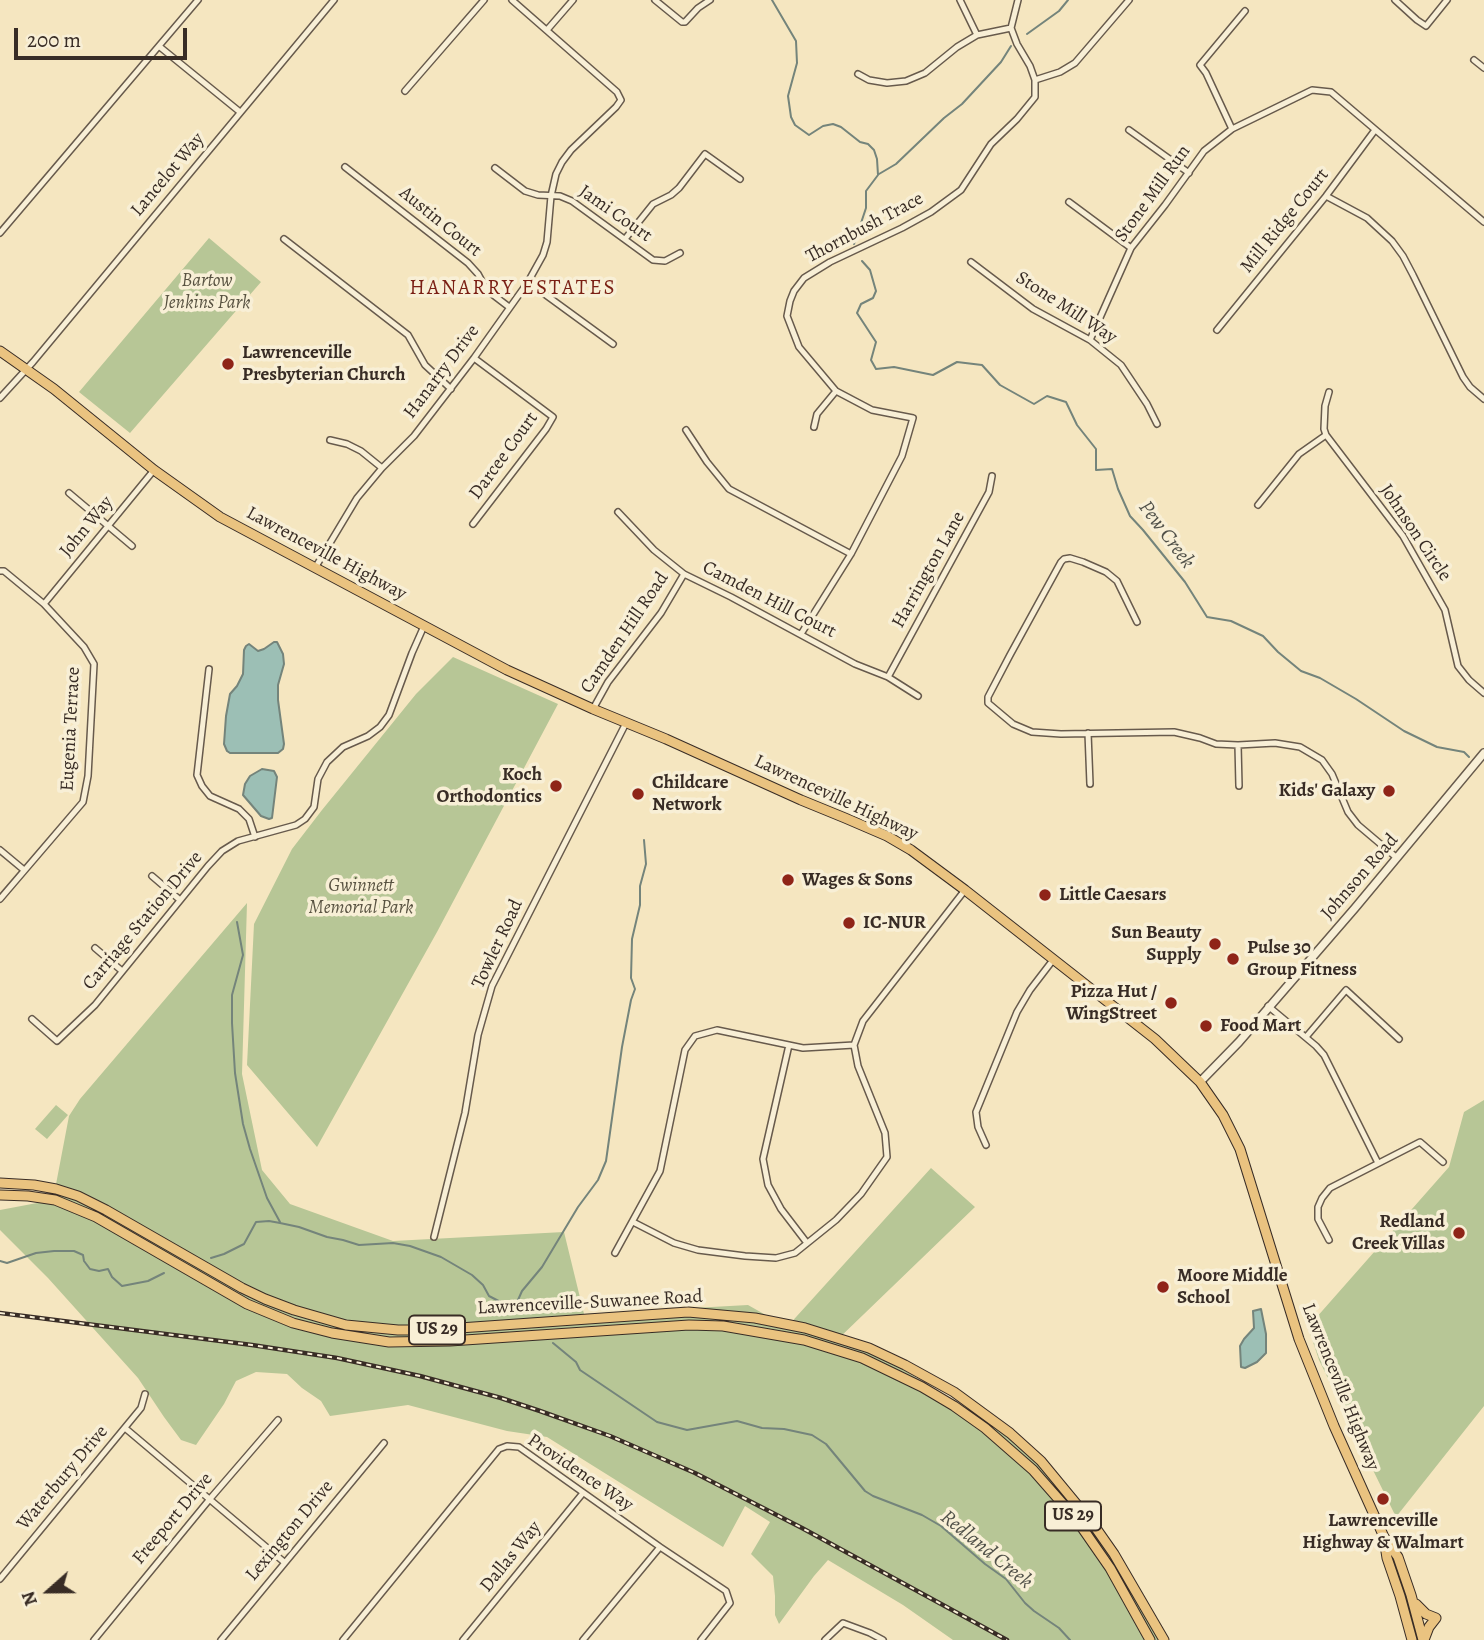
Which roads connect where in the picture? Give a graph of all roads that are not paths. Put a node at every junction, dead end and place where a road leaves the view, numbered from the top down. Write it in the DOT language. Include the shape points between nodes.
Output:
graph roads {
  1 [pos="198,0"];
  2 [pos="334,0"];
  3 [pos="484,0"];
  4 [pos="512,0"];
  5 [pos="573,0"];
  6 [pos="655,0"];
  7 [pos="710,0"];
  8 [pos="960,0"];
  9 [pos="1018,0"];
  10 [pos="1129,0"];
  11 [pos="1395,0"];
  12 [pos="1447,0"];
  13 [pos="1245,11"];
  14 [pos="1011,28"];
  15 [pos="547,30"];
  16 [pos="977,34"];
  17 [pos="160,47"];
  18 [pos="1474,60"];
  19 [pos="1484,68"];
  20 [pos="858,74"];
  21 [pos="1034,80"];
  22 [pos="405,90"];
  23 [pos="240,112"];
  24 [pos="1232,129"];
  25 [pos="1129,130"];
  26 [pos="1375,130"];
  27 [pos="345,167"];
  28 [pos="495,168"];
  29 [pos="1189,173"];
  30 [pos="740,179"];
  31 [pos="1326,195"];
  32 [pos="551,196"];
  33 [pos="1069,202"];
  34 [pos="1484,222"];
  35 [pos="0,233"];
  36 [pos="284,239"];
  37 [pos="625,239"];
  38 [pos="1131,248"];
  39 [pos="680,253"];
  40 [pos="971,262"];
  41 [pos="528,282"];
  42 [pos="509,307"];
  43 [pos="1217,330"];
  44 [pos="1090,340"];
  45 [pos="613,344"];
  46 [pos="0,351"];
  47 [pos="474,358"];
  48 [pos="26,369"];
  49 [pos="451,389"];
  50 [pos="836,391"];
  51 [pos="1329,392"];
  52 [pos="0,398"];
  53 [pos="1484,399"];
  54 [pos="1157,424"];
  55 [pos="814,427"];
  56 [pos="686,430"];
  57 [pos="1326,435"];
  58 [pos="330,440"];
  59 [pos="382,468"];
  60 [pos="154,470"];
  61 [pos="992,476"];
  62 [pos="69,493"];
  63 [pos="1258,505"];
  64 [pos="618,512"];
  65 [pos="473,524"];
  66 [pos="107,526"];
  67 [pos="132,546"];
  68 [pos="851,554"];
  69 [pos="316,568"];
  70 [pos="0,571"];
  71 [pos="684,574"];
  72 [pos="44,604"];
  73 [pos="1137,622"];
  74 [pos="424,626"];
  75 [pos="801,634"];
  76 [pos="209,669"];
  77 [pos="888,677"];
  78 [pos="1484,693"];
  79 [pos="918,696"];
  80 [pos="593,709"];
  81 [pos="626,723"];
  82 [pos="1088,733"];
  83 [pos="1238,745"];
  84 [pos="1484,753"];
  85 [pos="1090,784"];
  86 [pos="1239,786"];
  87 [pos="255,837"];
  88 [pos="0,850"];
  89 [pos="1397,858"];
  90 [pos="24,870"];
  91 [pos="152,876"];
  92 [pos="965,890"];
  93 [pos="0,899"];
  94 [pos="180,900"];
  95 [pos="95,948"];
  96 [pos="1053,960"];
  97 [pos="122,971"];
  98 [pos="1268,1006"];
  99 [pos="32,1019"];
  100 [pos="1306,1037"];
  101 [pos="1399,1039"];
  102 [pos="789,1045"];
  103 [pos="855,1045"];
  104 [pos="1200,1082"];
  105 [pos="986,1145"];
  106 [pos="1443,1162"];
  107 [pos="1378,1163"];
  108 [pos="0,1183"];
  109 [pos="0,1195"];
  110 [pos="633,1222"];
  111 [pos="434,1237"];
  112 [pos="1329,1240"];
  113 [pos="807,1243"];
  114 [pos="615,1253"];
  115 [pos="145,1394"];
  116 [pos="278,1420"];
  117 [pos="125,1428"];
  118 [pos="384,1443"];
  119 [pos="1041,1461"];
  120 [pos="1033,1470"];
  121 [pos="583,1493"];
  122 [pos="209,1500"];
  123 [pos="1384,1537"];
  124 [pos="660,1547"];
  125 [pos="284,1562"];
  126 [pos="0,1579"];
  127 [pos="1411,1595"];
  128 [pos="1143,1605"];
  129 [pos="1134,1611"];
  130 [pos="94,1640"];
  131 [pos="221,1640"];
  132 [pos="343,1640"];
  133 [pos="463,1640"];
  134 [pos="583,1640"];
  135 [pos="701,1640"];
  136 [pos="825,1640"];
  137 [pos="883,1640"];
  138 [pos="1150,1640"];
  139 [pos="1164,1640"];
  140 [pos="1412,1640"];
  141 [pos="1424,1640"];
  1 -- 17 [label="street"];
  2 -- 23 [label="street, Lancelot Way"];
  3 -- 22 [label="street"];
  4 -- 15 [label="street, Hanarry Drive"];
  5 -- 15 [label="street"];
  6 -- 7 [label="street" via="682,22"];
  8 -- 16 [label="street"];
  9 -- 14 [label="street"];
  10 -- 21 [label="street" via="1075,63"];
  11 -- 12 [label="street" via="1426,26"];
  13 -- 24 [label="street" via="1200,65"];
  14 -- 16 [label="street"];
  14 -- 21 [label="street"];
  15 -- 32 [label="street, Hanarry Drive" via="621,100 562,162"];
  16 -- 20 [label="street" via="925,73 906,81 887,83"];
  17 -- 23 [label="street"];
  17 -- 35 [label="street"];
  18 -- 19 [label="street"];
  21 -- 50 [label="street, Thornbush Trace" via="1035,97 991,144 961,190 902,228 830,262 804,278 794,291 787,316 799,347"];
  23 -- 48 [label="street, Lancelot Way"];
  24 -- 26 [label="street, Stone Mill Run" via="1312,90 1331,92"];
  24 -- 29 [label="street, Stone Mill Run" via="1204,150"];
  25 -- 29 [label="street"];
  26 -- 31 [label="street, Mill Ridge Court"];
  26 -- 34 [label="street, Stone Mill Run"];
  27 -- 42 [label="street, Austin Court" via="468,263 492,294"];
  28 -- 32 [label="street, Jami Court" via="525,191"];
  29 -- 38 [label="street, Stone Mill Run"];
  30 -- 37 [label="street" via="705,154 679,188 653,204"];
  31 -- 43 [label="street, Mill Ridge Court"];
  31 -- 53 [label="street" via="1367,218 1392,240 1463,377"];
  32 -- 37 [label="street, Jami Court" via="572,201"];
  32 -- 41 [label="street, Hanarry Drive" via="547,242"];
  33 -- 38 [label="street"];
  36 -- 49 [label="street" via="408,335 425,365"];
  37 -- 39 [label="street, Jami Court" via="653,260 665,261"];
  38 -- 44 [label="street, Stone Mill Run"];
  40 -- 44 [label="street, Stone Mill Way" via="1033,309"];
  41 -- 42 [label="street, Hanarry Drive"];
  41 -- 45 [label="street"];
  42 -- 47 [label="street, Hanarry Drive"];
  44 -- 54 [label="street, Stone Mill Way" via="1121,365"];
  46 -- 48 [label="main road, Lawrenceville Highway"];
  47 -- 49 [label="street, Hanarry Drive"];
  47 -- 65 [label="street, Darcee Court" via="553,417"];
  48 -- 52 [label="street, Lancelot Way"];
  48 -- 60 [label="main road, Lawrenceville Highway"];
  49 -- 59 [label="street, Hanarry Drive"];
  50 -- 55 [label="street" via="817,414"];
  50 -- 68 [label="street, Thornbush Trace" via="873,410 913,418 902,456"];
  51 -- 57 [label="street"];
  56 -- 68 [label="street" via="729,489"];
  57 -- 63 [label="street" via="1299,454"];
  57 -- 78 [label="street, Johnson Circle" via="1403,536 1445,610 1458,666"];
  58 -- 59 [label="street" via="354,447"];
  59 -- 69 [label="street, Hanarry Drive" via="357,498"];
  60 -- 66 [label="street, John Way"];
  60 -- 69 [label="main road, Lawrenceville Highway" via="220,517"];
  61 -- 77 [label="street, Harrington Lane" via="989,492"];
  62 -- 66 [label="street"];
  64 -- 71 [label="street, Camden Hill Court" via="653,550"];
  66 -- 67 [label="street"];
  66 -- 72 [label="street, John Way"];
  68 -- 75 [label="street, Thornbush Trace"];
  69 -- 74 [label="main road, Lawrenceville Highway"];
  70 -- 72 [label="street, Eugenia Terrace"];
  71 -- 75 [label="street, Camden Hill Court"];
  71 -- 80 [label="street, Camden Hill Road"];
  72 -- 90 [label="street, Eugenia Terrace" via="94,664 88,776 83,803"];
  73 -- 82 [label="street" via="1117,582 1106,572 1065,559 988,697 996,712 1032,732"];
  74 -- 80 [label="main road, Lawrenceville Highway"];
  74 -- 87 [label="street, Carriage Station Drive" via="380,727 343,747 327,762 318,779 314,807 305,819"];
  75 -- 77 [label="street, Camden Hill Court"];
  76 -- 87 [label="street" via="197,775 210,796 249,818"];
  77 -- 79 [label="street, Camden Hill Court"];
  80 -- 81 [label="main road, Lawrenceville Highway"];
  81 -- 92 [label="main road, Lawrenceville Highway" via="887,836"];
  81 -- 111 [label="street, Towler Road" via="492,986"];
  82 -- 83 [label="street" via="1174,732"];
  82 -- 85 [label="street"];
  83 -- 86 [label="street"];
  83 -- 89 [label="street" via="1300,747 1322,760 1348,812"];
  84 -- 89 [label="street, Johnson Road"];
  87 -- 94 [label="street, Carriage Station Drive" via="222,851"];
  88 -- 90 [label="street"];
  89 -- 98 [label="street, Johnson Road"];
  90 -- 93 [label="street, Eugenia Terrace"];
  91 -- 94 [label="street"];
  92 -- 96 [label="main road, Lawrenceville Highway"];
  92 -- 103 [label="street" via="863,1021"];
  94 -- 97 [label="street, Carriage Station Drive"];
  95 -- 97 [label="street"];
  96 -- 104 [label="main road, Lawrenceville Highway" via="1155,1039"];
  96 -- 105 [label="street" via="1017,1012 976,1112"];
  97 -- 99 [label="street, Carriage Station Drive" via="57,1041"];
  98 -- 100 [label="street"];
  98 -- 104 [label="street, Johnson Road"];
  100 -- 101 [label="street" via="1346,989"];
  100 -- 107 [label="street" via="1324,1055"];
  102 -- 103 [label="street"];
  102 -- 110 [label="street" via="717,1030 695,1036 685,1050 660,1171"];
  102 -- 113 [label="street" via="763,1159 768,1185"];
  103 -- 113 [label="street" via="858,1066 885,1133 887,1157 861,1194"];
  104 -- 123 [label="main road, Lawrenceville Highway" via="1240,1149 1299,1339"];
  106 -- 107 [label="street" via="1420,1142"];
  107 -- 112 [label="street" via="1330,1188 1322,1198 1318,1219"];
  108 -- 119 [label="main road, Lawrenceville-Suwanee Road / US 29" via="34,1185 78,1196 242,1288 304,1314 346,1325 431,1330 688,1312 806,1328 869,1348 950,1390"];
  109 -- 120 [label="main road, Lawrenceville-Suwanee Road / US 29" via="55,1200 75,1208 247,1304 332,1333 389,1342 438,1341 689,1325 804,1340 862,1358 922,1387 985,1428"];
  110 -- 113 [label="street" via="674,1243 745,1256 776,1258"];
  110 -- 114 [label="street"];
  115 -- 117 [label="street, Waterbury Drive" via="141,1408"];
  116 -- 122 [label="street, Freeport Drive"];
  117 -- 122 [label="street"];
  117 -- 126 [label="street, Waterbury Drive"];
  118 -- 125 [label="street, Lexington Drive"];
  119 -- 120 [label="main road"];
  119 -- 128 [label="main road, Lawrenceville-Suwanee Road / US 29" via="1094,1524"];
  120 -- 129 [label="main road, Lawrenceville-Suwanee Road / US 29" via="1076,1518"];
  121 -- 124 [label="street, Providence Way"];
  121 -- 132 [label="street, Providence Way" via="519,1447 499,1450"];
  121 -- 133 [label="street, Dallas Way"];
  122 -- 125 [label="street"];
  122 -- 130 [label="street, Freeport Drive"];
  123 -- 127 [label="main road, Lawrenceville Highway" via="1398,1557"];
  123 -- 140 [label="main road, Lawrenceville Highway"];
  124 -- 134 [label="street"];
  124 -- 135 [label="street, Providence Way" via="726,1591 730,1603"];
  125 -- 131 [label="street, Lexington Drive"];
  127 -- 141 [label="main road, Lawrenceville Highway"];
  127 -- 141 [label="main road" via="1417,1607 1436,1618"];
  128 -- 129 [label="main road"];
  128 -- 139 [label="main road, Lawrenceville-Suwanee Road / US 29"];
  129 -- 138 [label="main road, Lawrenceville-Suwanee Road / US 29"];
  136 -- 137 [label="street" via="843,1623"];
}
